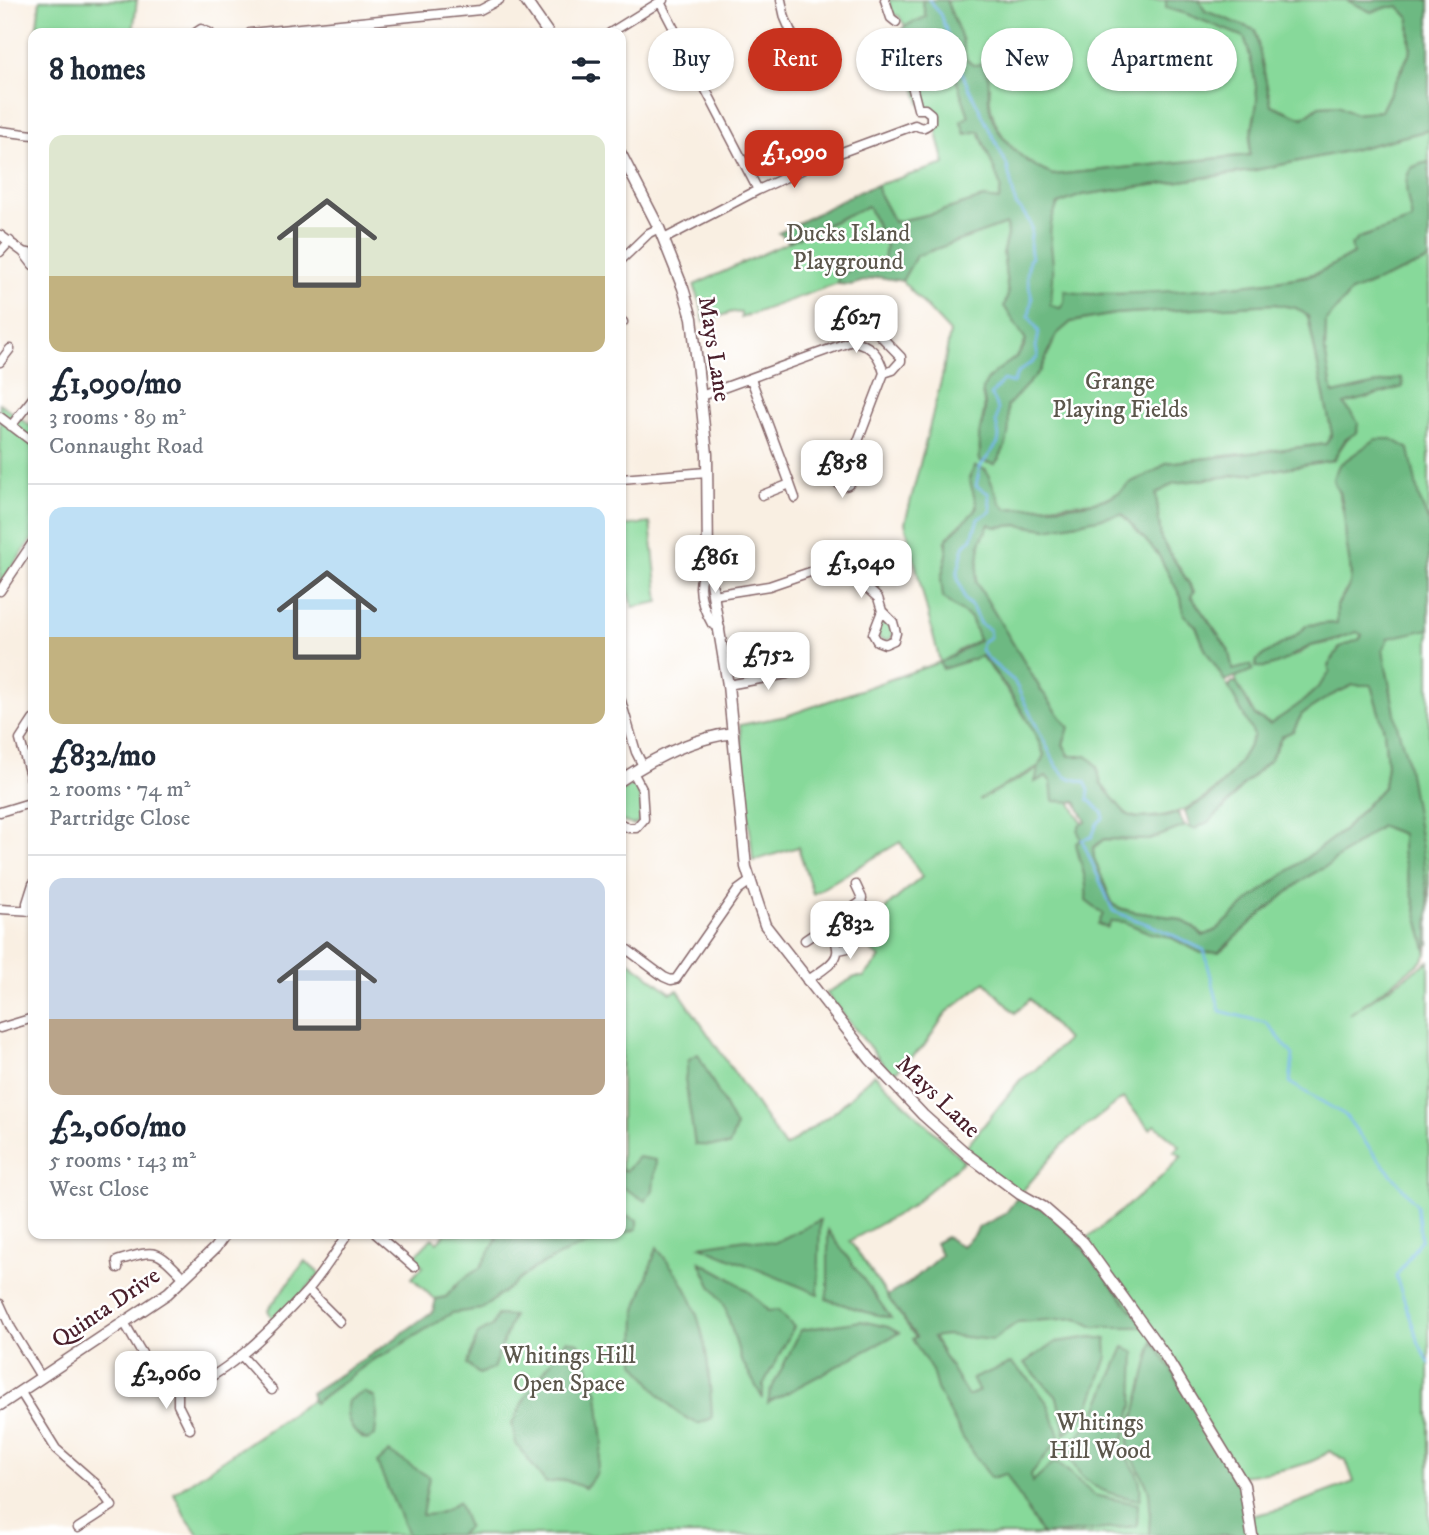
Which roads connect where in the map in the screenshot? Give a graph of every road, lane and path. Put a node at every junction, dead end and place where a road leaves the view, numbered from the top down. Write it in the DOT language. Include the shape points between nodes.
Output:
graph roads {
  1 [pos="499,0"];
  2 [pos="525,0"];
  3 [pos="781,0"];
  4 [pos="885,0"];
  5 [pos="662,1"];
  6 [pos="896,22"];
  7 [pos="300,28"];
  8 [pos="545,28"];
  9 [pos="618,28"];
  10 [pos="789,28"];
  11 [pos="913,91"];
  12 [pos="918,109"];
  13 [pos="915,125"];
  14 [pos="0,131"];
  15 [pos="28,134"];
  16 [pos="626,164"];
  17 [pos="758,190"];
  18 [pos="659,228"];
  19 [pos="0,235"];
  20 [pos="664,239"];
  21 [pos="10,241"];
  22 [pos="0,252"];
  23 [pos="23,252"];
  24 [pos="28,253"];
  25 [pos="626,255"];
  26 [pos="28,258"];
  27 [pos="852,341"];
  28 [pos="10,349"];
  29 [pos="0,362"];
  30 [pos="884,373"];
  31 [pos="751,379"];
  32 [pos="701,396"];
  33 [pos="28,404"];
  34 [pos="0,417"];
  35 [pos="11,426"];
  36 [pos="28,438"];
  37 [pos="847,470"];
  38 [pos="707,472"];
  39 [pos="626,480"];
  40 [pos="790,485"];
  41 [pos="762,495"];
  42 [pos="794,498"];
  43 [pos="28,549"];
  44 [pos="708,564"];
  45 [pos="0,591"];
  46 [pos="713,595"];
  47 [pos="882,611"];
  48 [pos="720,628"];
  49 [pos="798,669"];
  50 [pos="728,685"];
  51 [pos="626,718"];
  52 [pos="28,728"];
  53 [pos="733,733"];
  54 [pos="643,766"];
  55 [pos="28,768"];
  56 [pos="633,772"];
  57 [pos="626,777"];
  58 [pos="28,804"];
  59 [pos="0,812"];
  60 [pos="626,826"];
  61 [pos="749,882"];
  62 [pos="856,885"];
  63 [pos="861,902"];
  64 [pos="0,909"];
  65 [pos="28,911"];
  66 [pos="870,914"];
  67 [pos="826,926"];
  68 [pos="858,939"];
  69 [pos="805,940"];
  70 [pos="626,948"];
  71 [pos="839,950"];
  72 [pos="807,981"];
  73 [pos="28,1020"];
  74 [pos="0,1028"];
  75 [pos="221,1239"];
  76 [pos="344,1239"];
  77 [pos="382,1239"];
  78 [pos="414,1267"];
  79 [pos="118,1268"];
  80 [pos="184,1278"];
  81 [pos="308,1290"];
  82 [pos="0,1304"];
  83 [pos="340,1322"];
  84 [pos="125,1324"];
  85 [pos="241,1355"];
  86 [pos="41,1377"];
  87 [pos="178,1387"];
  88 [pos="272,1390"];
  89 [pos="20,1391"];
  90 [pos="0,1405"];
  91 [pos="190,1429"];
  92 [pos="78,1528"];
  93 [pos="1252,1535"];
  1 -- 7 [label="street" via="480,10"];
  2 -- 8 [label="street"];
  3 -- 10 [label="street"];
  4 -- 6 [label="street"];
  5 -- 9 [label="street"];
  5 -- 17 [label="street"];
  11 -- 12 [label="street"];
  12 -- 13 [label="street" via="912,116"];
  12 -- 13 [label="street" via="929,111 931,122 927,127"];
  13 -- 17 [label="street"];
  14 -- 15 [label="street"];
  16 -- 18 [label="street, Mays Lane"];
  17 -- 20 [label="street"];
  18 -- 20 [label="street, Mays Lane"];
  18 -- 25 [label="street"];
  19 -- 21 [label="street"];
  20 -- 32 [label="street, Mays Lane" via="690,309"];
  21 -- 22 [label="street"];
  21 -- 23 [label="street"];
  23 -- 24 [label="street"];
  23 -- 26 [label="street"];
  27 -- 30 [label="street" via="876,353"];
  27 -- 30 [label="street" via="862,326 869,324 901,357 893,370"];
  27 -- 31 [label="street"];
  28 -- 29 [label="street"];
  30 -- 37 [label="street"];
  31 -- 32 [label="street"];
  31 -- 40 [label="street"];
  32 -- 38 [label="street, Mays Lane"];
  33 -- 35 [label="street"];
  34 -- 35 [label="street"];
  35 -- 36 [label="street"];
  38 -- 39 [label="street"];
  38 -- 44 [label="street, Mays Lane"];
  40 -- 41 [label="street"];
  40 -- 42 [label="street"];
  43 -- 45 [label="street"];
  44 -- 46 [label="street, Mays Lane"];
  44 -- 48 [label="street, Mays Lane" via="702,572 701,600 712,624"];
  46 -- 47 [label="street" via="769,586 813,570 831,570 869,588"];
  46 -- 48 [label="street, Mays Lane"];
  48 -- 50 [label="street, Mays Lane"];
  49 -- 50 [label="street"];
  50 -- 53 [label="street, Mays Lane"];
  51 -- 54 [label="street"];
  52 -- 55 [label="street" via="20,740"];
  53 -- 54 [label="street" via="708,738"];
  53 -- 61 [label="street, Mays Lane"];
  54 -- 56 [label="street"];
  56 -- 57 [label="street"];
  56 -- 60 [label="street" via="642,789 644,818 636,828"];
  58 -- 59 [label="street"];
  61 -- 70 [label="street" via="738,890 676,979"];
  61 -- 72 [label="street, Mays Lane" via="768,932"];
  62 -- 63 [label="street"];
  63 -- 66 [label="street"];
  63 -- 67 [label="street"];
  64 -- 65 [label="street"];
  67 -- 69 [label="street"];
  67 -- 71 [label="street"];
  68 -- 71 [label="street"];
  71 -- 72 [label="street" via="830,965"];
  72 -- 93 [label="street, Mays Lane" via="878,1069 923,1115 969,1156 1043,1207 1083,1242 1164,1354 1244,1485"];
  73 -- 74 [label="street"];
  75 -- 80 [label="street, Quinta Drive"];
  76 -- 81 [label="street"];
  77 -- 78 [label="street"];
  79 -- 80 [label="street" via="117,1261 156,1252"];
  80 -- 84 [label="street, Quinta Drive"];
  81 -- 83 [label="street"];
  81 -- 85 [label="street"];
  82 -- 86 [label="street"];
  84 -- 86 [label="street, Quinta Drive"];
  84 -- 87 [label="street" via="159,1378"];
  85 -- 87 [label="street" via="205,1382"];
  85 -- 88 [label="street"];
  86 -- 89 [label="street, Quinta Drive"];
  87 -- 91 [label="street" via="178,1405"];
  89 -- 90 [label="street, Quinta Drive"];
  89 -- 92 [label="street" via="56,1449 96,1484 112,1506"];
}
